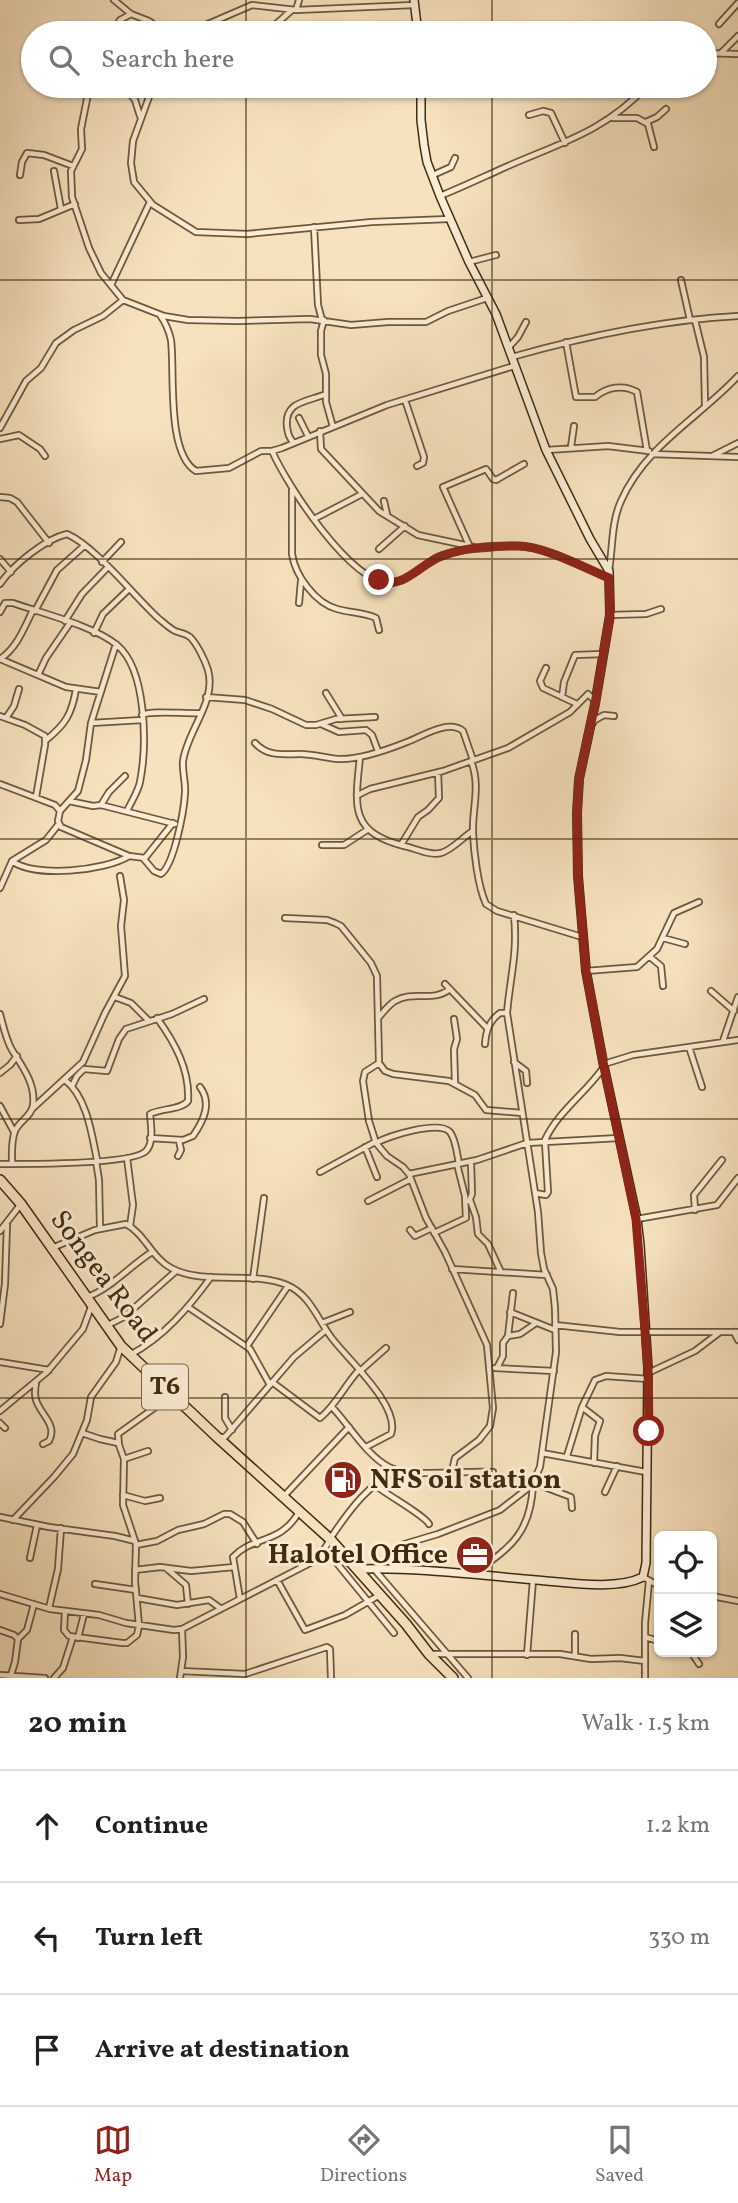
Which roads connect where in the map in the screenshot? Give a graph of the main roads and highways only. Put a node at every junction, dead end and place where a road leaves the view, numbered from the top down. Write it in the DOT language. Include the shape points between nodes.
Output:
graph roads {
  1 [pos="0,1180"];
  2 [pos="453,1678"];
  1 -- 2 [label="highway, Songea Road / T6" via="121,1346 330,1539"];
}
